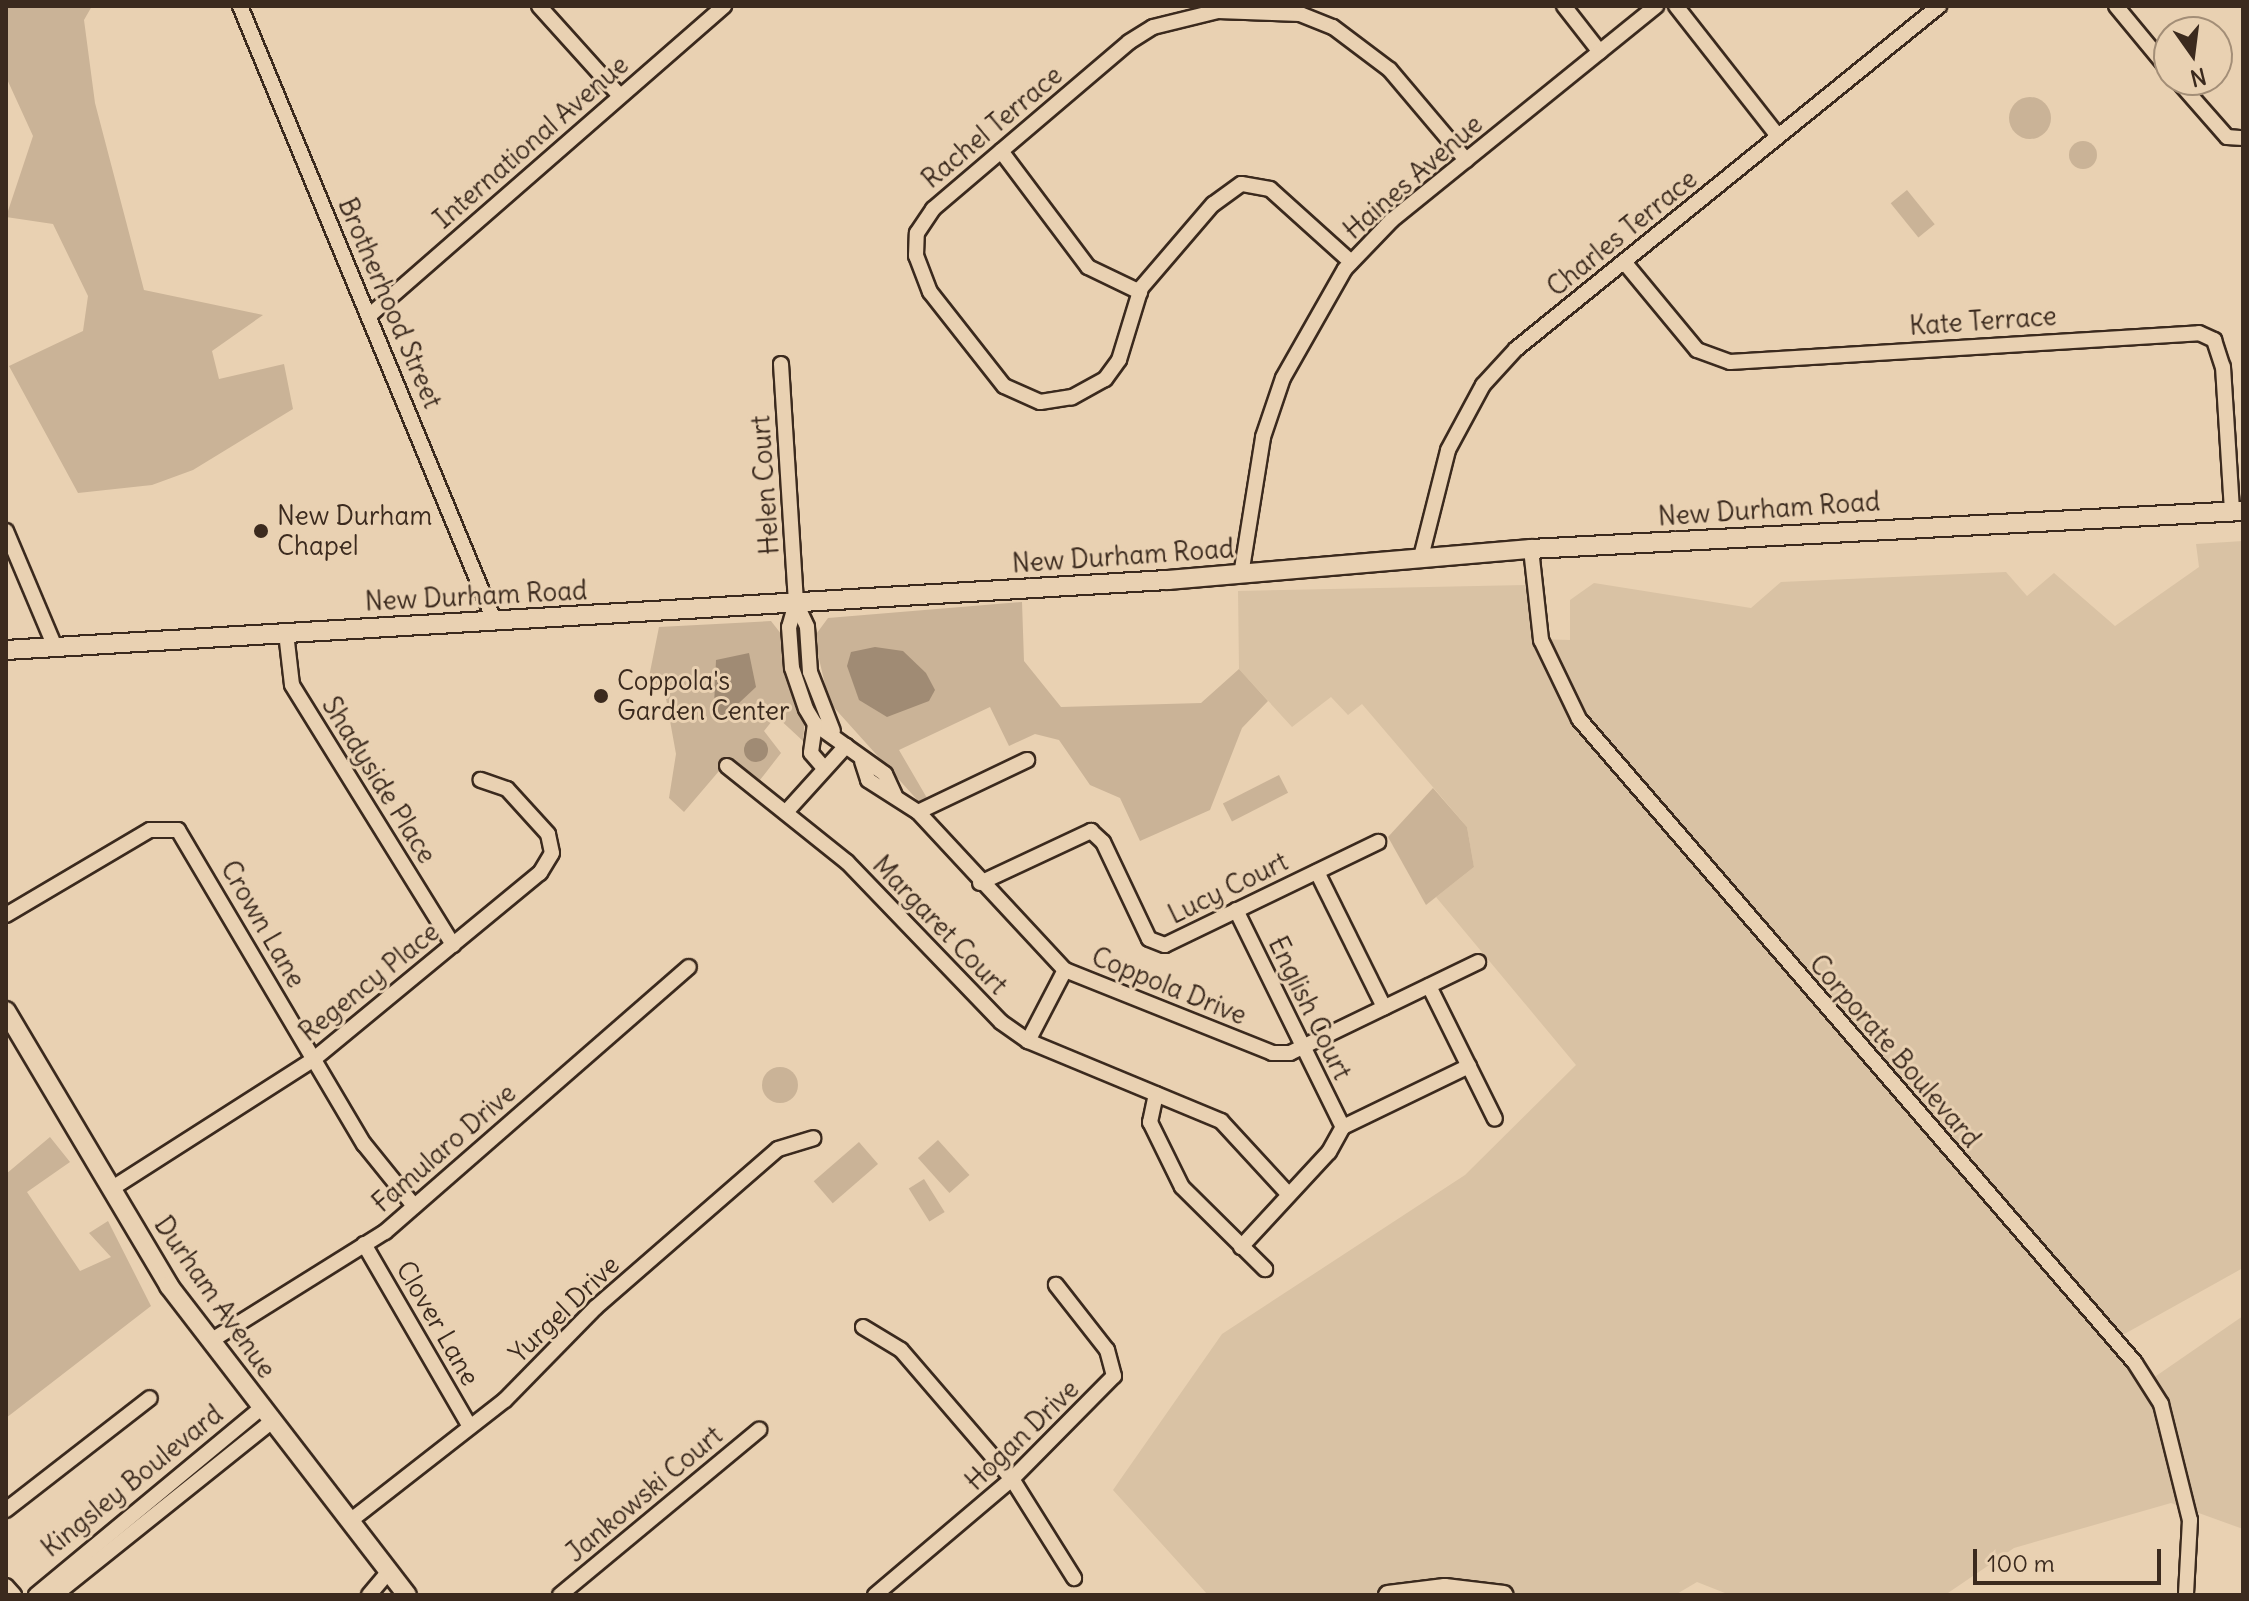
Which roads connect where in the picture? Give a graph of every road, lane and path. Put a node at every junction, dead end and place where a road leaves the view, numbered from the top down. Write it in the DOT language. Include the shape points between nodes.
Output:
graph roads {
  1 [pos="240,6"];
  2 [pos="539,6"];
  3 [pos="724,6"];
  4 [pos="1564,6"];
  5 [pos="1656,6"];
  6 [pos="1676,6"];
  7 [pos="1939,6"];
  8 [pos="2116,6"];
  9 [pos="1255,8"];
  10 [pos="2153,51"];
  11 [pos="1600,52"];
  12 [pos="620,96"];
  13 [pos="2191,96"];
  14 [pos="1778,136"];
  15 [pos="2243,138"];
  16 [pos="1001,151"];
  17 [pos="1466,160"];
  18 [pos="1351,262"];
  19 [pos="1625,263"];
  20 [pos="1140,292"];
  21 [pos="370,315"];
  22 [pos="781,364"];
  23 [pos="2238,511"];
  24 [pos="6,531"];
  25 [pos="1531,549"];
  26 [pos="1421,557"];
  27 [pos="1241,575"];
  28 [pos="796,603"];
  29 [pos="494,620"];
  30 [pos="286,633"];
  31 [pos="55,647"];
  32 [pos="6,650"];
  33 [pos="815,724"];
  34 [pos="833,731"];
  35 [pos="846,746"];
  36 [pos="1027,760"];
  37 [pos="727,766"];
  38 [pos="823,767"];
  39 [pos="481,780"];
  40 [pos="787,811"];
  41 [pos="918,812"];
  42 [pos="1378,842"];
  43 [pos="1317,872"];
  44 [pos="980,883"];
  45 [pos="1236,910"];
  46 [pos="6,915"];
  47 [pos="453,945"];
  48 [pos="1478,962"];
  49 [pos="689,967"];
  50 [pos="1065,970"];
  51 [pos="1429,986"];
  52 [pos="1384,1007"];
  53 [pos="6,1011"];
  54 [pos="1028,1041"];
  55 [pos="1302,1048"];
  56 [pos="314,1059"];
  57 [pos="1469,1066"];
  58 [pos="1156,1094"];
  59 [pos="1495,1119"];
  60 [pos="1343,1127"];
  61 [pos="813,1138"];
  62 [pos="111,1189"];
  63 [pos="1289,1195"];
  64 [pos="414,1206"];
  65 [pos="364,1244"];
  66 [pos="1241,1247"];
  67 [pos="1265,1269"];
  68 [pos="1056,1285"];
  69 [pos="863,1327"];
  70 [pos="212,1340"];
  71 [pos="150,1398"];
  72 [pos="267,1414"];
  73 [pos="470,1427"];
  74 [pos="759,1430"];
  75 [pos="1012,1479"];
  76 [pos="6,1510"];
  77 [pos="350,1521"];
  78 [pos="388,1572"];
  79 [pos="1074,1578"];
  80 [pos="6,1586"];
  81 [pos="14,1595"];
  82 [pos="36,1595"];
  83 [pos="55,1595"];
  84 [pos="369,1595"];
  85 [pos="407,1595"];
  86 [pos="560,1595"];
  87 [pos="875,1595"];
  88 [pos="1388,1595"];
  89 [pos="1504,1595"];
  90 [pos="2186,1595"];
  1 -- 21 [label="street, Brotherhood Street"];
  2 -- 12 [label="street"];
  3 -- 12 [label="street, International Avenue"];
  4 -- 11 [label="street"];
  5 -- 11 [label="street, Haines Avenue"];
  6 -- 14 [label="street"];
  7 -- 14 [label="street, Charles Terrace"];
  8 -- 10 [label="street"];
  9 -- 16 [label="street, Rachel Terrace" via="1153,27"];
  9 -- 17 [label="street, Rachel Terrace" via="1300,14 1363,47 1419,100"];
  11 -- 17 [label="street, Haines Avenue"];
  12 -- 21 [label="street, International Avenue"];
  13 -- 15 [label="street" via="2227,137"];
  14 -- 19 [label="street, Charles Terrace"];
  16 -- 20 [label="street" via="1088,267"];
  16 -- 20 [label="street, Rachel Terrace" via="933,209 917,233 916,256 930,292 1004,386 1053,402 1105,379 1119,360"];
  17 -- 18 [label="street, Haines Avenue"];
  18 -- 20 [label="street, Rachel Terrace" via="1270,189 1241,184 1213,204"];
  18 -- 27 [label="street, Haines Avenue" via="1283,378 1251,489"];
  19 -- 23 [label="street, Kate Terrace" via="1697,350 1730,362 2199,333 2214,340 2223,367"];
  19 -- 26 [label="street, Charles Terrace" via="1483,385 1448,450"];
  21 -- 29 [label="street, Brotherhood Street"];
  22 -- 28 [label="street, Helen Court"];
  23 -- 25 [label="main road, New Durham Road"];
  24 -- 31 [label="street"];
  25 -- 26 [label="main road, New Durham Road"];
  25 -- 90 [label="street, Corporate Boulevard" via="1541,640 1579,719 2135,1363 2161,1404 2190,1520"];
  26 -- 27 [label="main road, New Durham Road"];
  27 -- 28 [label="main road, New Durham Road"];
  28 -- 29 [label="main road, New Durham Road"];
  28 -- 33 [label="street" via="789,627 792,668"];
  28 -- 34 [label="street, Coppola Drive" via="807,627 810,672"];
  29 -- 30 [label="main road, New Durham Road"];
  30 -- 31 [label="main road, New Durham Road"];
  30 -- 47 [label="street, Shadyside Place" via="292,685"];
  31 -- 32 [label="main road, New Durham Road"];
  33 -- 34 [label="street, Coppola Drive"];
  33 -- 38 [label="street" via="811,753"];
  34 -- 35 [label="street, Coppola Drive"];
  35 -- 38 [label="street"];
  35 -- 41 [label="street, Coppola Drive" via="862,761 868,780"];
  36 -- 41 [label="street"];
  37 -- 40 [label="street, Margaret Court"];
  38 -- 40 [label="street"];
  39 -- 47 [label="street, Regency Place" via="507,789 548,834 552,853 540,873"];
  40 -- 54 [label="street, Margaret Court" via="847,862 966,992"];
  41 -- 44 [label="street, Coppola Drive"];
  42 -- 43 [label="street, Lucy Court"];
  43 -- 45 [label="street, Lucy Court"];
  43 -- 52 [label="street"];
  44 -- 45 [label="street, Lucy Court" via="1091,831 1156,944"];
  44 -- 50 [label="street, Coppola Drive"];
  45 -- 55 [label="street, English Court"];
  46 -- 56 [label="street, Crown Lane" via="150,830 170,826 185,838"];
  47 -- 56 [label="street, Regency Place"];
  48 -- 51 [label="street, Coppola Drive"];
  49 -- 64 [label="street, Famularo Drive"];
  50 -- 54 [label="street"];
  50 -- 55 [label="street, Coppola Drive" via="1272,1053"];
  51 -- 52 [label="street, Coppola Drive"];
  51 -- 57 [label="street"];
  52 -- 55 [label="street, Coppola Drive"];
  53 -- 62 [label="main road, Durham Avenue"];
  54 -- 58 [label="street, Margaret Court"];
  55 -- 60 [label="street, English Court"];
  56 -- 62 [label="street, Regency Place"];
  56 -- 64 [label="street, Crown Lane" via="364,1144"];
  57 -- 59 [label="street"];
  57 -- 60 [label="street"];
  58 -- 63 [label="street, Margaret Court" via="1221,1121"];
  58 -- 66 [label="street" via="1150,1122 1182,1187"];
  60 -- 63 [label="street"];
  61 -- 73 [label="street, Yurgel Drive" via="778,1149"];
  62 -- 70 [label="main road, Durham Avenue" via="169,1286"];
  63 -- 66 [label="street"];
  64 -- 65 [label="street, Famularo Drive"];
  65 -- 70 [label="street, Famularo Drive"];
  65 -- 73 [label="street, Clover Lane"];
  66 -- 67 [label="street"];
  68 -- 75 [label="street, Hogan Drive" via="1107,1350 1114,1376"];
  69 -- 75 [label="street" via="901,1350"];
  70 -- 72 [label="main road, Durham Avenue"];
  71 -- 76 [label="street"];
  72 -- 77 [label="main road, Durham Avenue"];
  72 -- 82 [label="street, Kingsley Boulevard"];
  72 -- 83 [label="street, Kingsley Boulevard"];
  73 -- 77 [label="street, Yurgel Drive"];
  74 -- 86 [label="street, Jankowski Court"];
  75 -- 79 [label="street"];
  75 -- 87 [label="street, Hogan Drive"];
  77 -- 78 [label="main road, Durham Avenue"];
  78 -- 84 [label="street"];
  78 -- 85 [label="main road, Durham Avenue"];
  80 -- 81 [label="street"];
  88 -- 89 [label="main road" via="1445,1588"];
}
